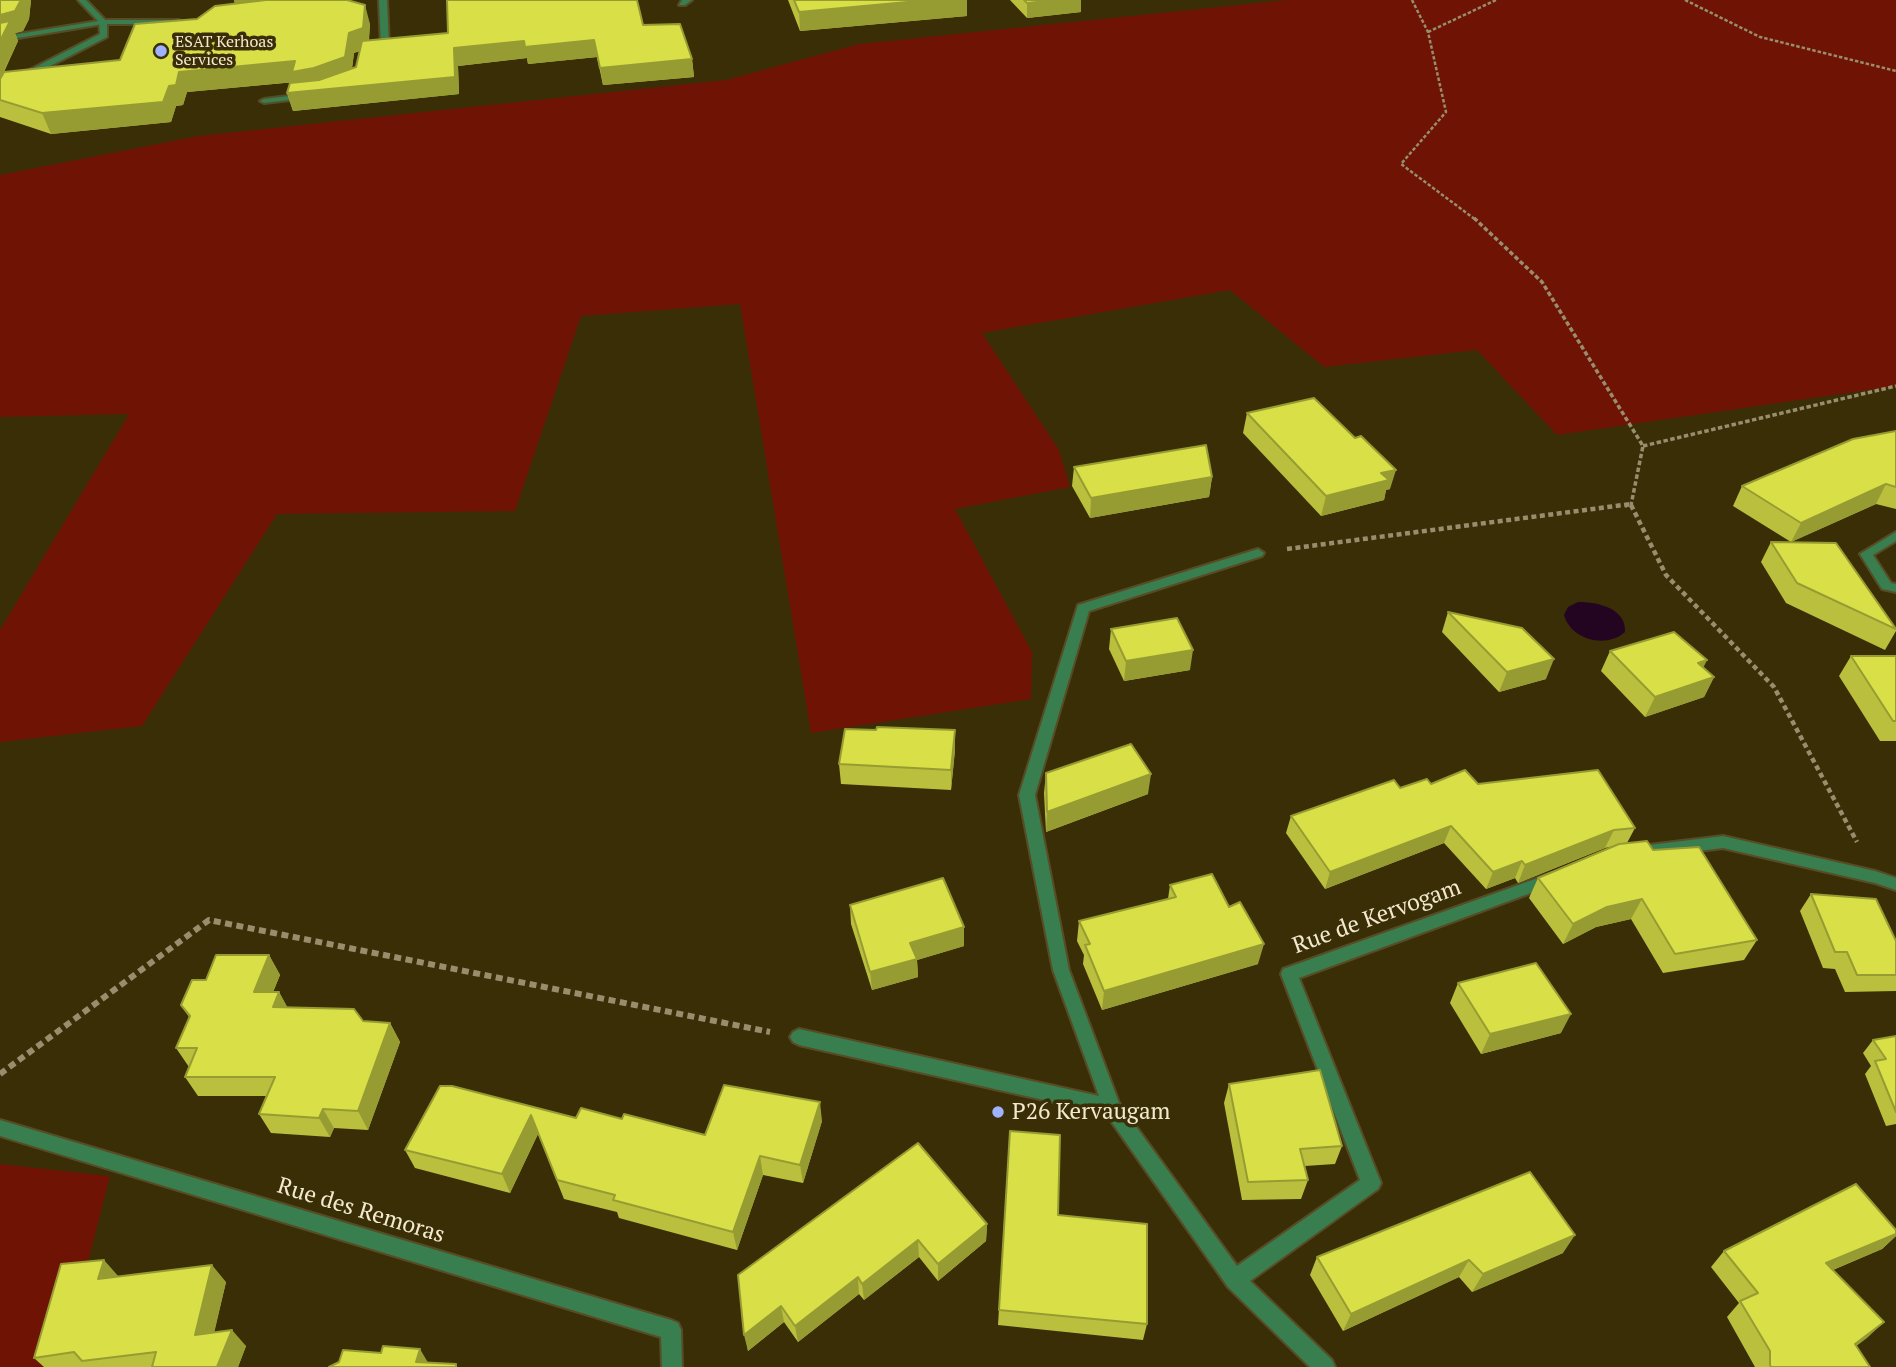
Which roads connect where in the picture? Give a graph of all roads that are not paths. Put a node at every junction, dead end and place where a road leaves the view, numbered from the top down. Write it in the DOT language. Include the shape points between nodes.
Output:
graph roads {
  1 [pos="82,0"];
  2 [pos="383,0"];
  3 [pos="103,22"];
  4 [pos="195,22"];
  5 [pos="0,39"];
  6 [pos="360,55"];
  7 [pos="10,83"];
  8 [pos="0,85"];
  9 [pos="5,94"];
  10 [pos="312,94"];
  11 [pos="264,101"];
  12 [pos="1896,536"];
  13 [pos="1258,553"];
  14 [pos="1896,589"];
  15 [pos="1619,855"];
  16 [pos="1570,871"];
  17 [pos="1896,884"];
  18 [pos="799,1037"];
  19 [pos="1112,1107"];
  20 [pos="0,1128"];
  21 [pos="1236,1280"];
  22 [pos="672,1367"];
  23 [pos="1325,1367"];
  1 -- 3 [label="street"];
  2 -- 6 [label="street" via="385,47"];
  3 -- 4 [label="street"];
  3 -- 5 [label="street"];
  3 -- 7 [label="street" via="104,35"];
  7 -- 8 [label="street"];
  7 -- 9 [label="street"];
  10 -- 11 [label="street"];
  12 -- 14 [label="street" via="1866,554 1887,586"];
  13 -- 19 [label="street" via="1083,607 1027,795 1061,970"];
  15 -- 17 [label="street" via="1723,842"];
  16 -- 21 [label="street, Rue de Kervogam" via="1289,974 1371,1183"];
  18 -- 19 [label="street"];
  19 -- 21 [label="street"];
  20 -- 22 [label="street, Rue des Remoras" via="671,1330"];
  21 -- 23 [label="street"];
}
